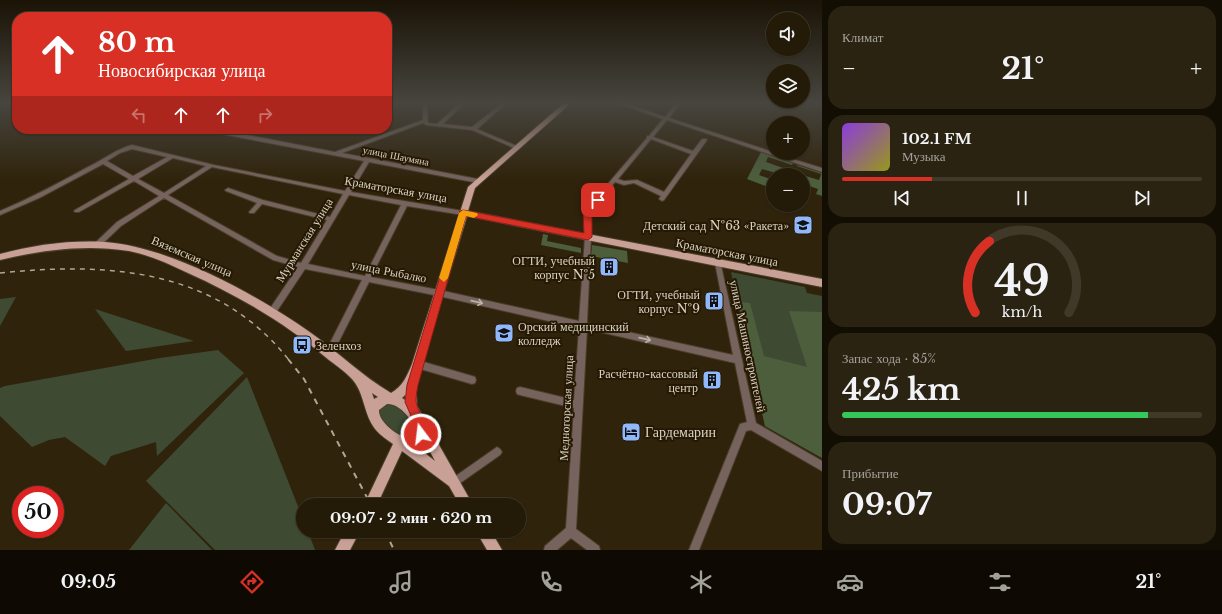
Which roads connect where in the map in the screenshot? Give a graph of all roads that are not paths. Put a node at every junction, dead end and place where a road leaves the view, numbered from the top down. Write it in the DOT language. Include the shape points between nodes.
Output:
graph roads {
  1 [pos="404,129"];
  2 [pos="473,129"];
  3 [pos="538,129"];
  4 [pos="657,129"];
  5 [pos="696,129"];
  6 [pos="392,133"];
  7 [pos="231,134"];
  8 [pos="389,134"];
  9 [pos="649,137"];
  10 [pos="704,140"];
  11 [pos="516,147"];
  12 [pos="694,153"];
  13 [pos="334,154"];
  14 [pos="171,157"];
  15 [pos="367,160"];
  16 [pos="104,162"];
  17 [pos="210,166"];
  18 [pos="822,170"];
  19 [pos="133,179"];
  20 [pos="615,180"];
  21 [pos="478,181"];
  22 [pos="228,190"];
  23 [pos="347,192"];
  24 [pos="164,195"];
  25 [pos="262,202"];
  26 [pos="405,203"];
  27 [pos="77,211"];
  28 [pos="0,212"];
  29 [pos="252,212"];
  30 [pos="463,213"];
  31 [pos="331,218"];
  32 [pos="588,237"];
  33 [pos="98,245"];
  34 [pos="0,257"];
  35 [pos="718,262"];
  36 [pos="303,266"];
  37 [pos="368,279"];
  38 [pos="822,283"];
  39 [pos="439,293"];
  40 [pos="272,312"];
  41 [pos="583,326"];
  42 [pos="329,353"];
  43 [pos="738,360"];
  44 [pos="417,364"];
  45 [pos="350,369"];
  46 [pos="472,380"];
  47 [pos="520,391"];
  48 [pos="390,398"];
  49 [pos="578,405"];
  50 [pos="373,414"];
  51 [pos="420,423"];
  52 [pos="752,426"];
  53 [pos="400,442"];
  54 [pos="497,452"];
  55 [pos="822,466"];
  56 [pos="453,482"];
  57 [pos="373,498"];
  58 [pos="463,498"];
  59 [pos="571,531"];
  60 [pos="350,538"];
  61 [pos="488,538"];
  62 [pos="342,550"];
  63 [pos="495,550"];
  64 [pos="549,550"];
  65 [pos="595,550"];
  66 [pos="694,550"];
  1 -- 6 [label="street"];
  2 -- 11 [label="street"];
  3 -- 11 [label="main road"];
  4 -- 9 [label="street, Медногорская улица"];
  5 -- 18 [label="street"];
  7 -- 13 [label="street, улица Шаумяна"];
  8 -- 13 [label="street"];
  9 -- 12 [label="street"];
  9 -- 20 [label="street, Медногорская улица"];
  10 -- 12 [label="street"];
  11 -- 21 [label="main road"];
  12 -- 20 [label="street" via="663,197 634,181 624,183"];
  13 -- 15 [label="street, улица Шаумяна"];
  14 -- 16 [label="street, Краматорская улица" via="132,147 121,150"];
  14 -- 17 [label="street, Краматорская улица"];
  14 -- 19 [label="street"];
  15 -- 21 [label="street, улица Шаумяна"];
  15 -- 23 [label="street, Мурманская улица"];
  16 -- 19 [label="street, улица Рыбалко"];
  16 -- 28 [label="street" via="21,205"];
  17 -- 23 [label="street, Краматорская улица"];
  17 -- 24 [label="street"];
  19 -- 24 [label="street, улица Рыбалко"];
  19 -- 27 [label="street"];
  20 -- 32 [label="street, Медногорская улица" via="588,212"];
  21 -- 30 [label="main road" via="472,187"];
  22 -- 25 [label="street"];
  23 -- 26 [label="street, Краматорская улица"];
  23 -- 31 [label="street, Мурманская улица"];
  24 -- 33 [label="street" via="119,224"];
  24 -- 36 [label="street, улица Рыбалко" via="274,258"];
  25 -- 29 [label="street"];
  25 -- 31 [label="street"];
  26 -- 30 [label="street, Краматорская улица"];
  26 -- 37 [label="street"];
  30 -- 32 [label="main road, Краматорская улица"];
  30 -- 39 [label="main road"];
  31 -- 36 [label="street, Мурманская улица"];
  32 -- 35 [label="main road, Краматорская улица"];
  32 -- 41 [label="street, Медногорская улица"];
  33 -- 34 [label="main road, Вяземская улица" via="46,247"];
  33 -- 40 [label="main road, Вяземская улица" via="119,246 156,255 240,293"];
  35 -- 38 [label="main road, Краматорская улица"];
  35 -- 43 [label="street, улица Машиностроителей"];
  36 -- 37 [label="street, улица Рыбалко"];
  36 -- 40 [label="street, Мурманская улица"];
  37 -- 39 [label="street, улица Рыбалко"];
  37 -- 42 [label="street"];
  39 -- 41 [label="street, улица Рыбалко, one-way"];
  39 -- 44 [label="main road"];
  40 -- 42 [label="main road, Вяземская улица"];
  41 -- 43 [label="street, улица Рыбалко, one-way"];
  41 -- 49 [label="street, Медногорская улица"];
  42 -- 45 [label="main road, Вяземская улица"];
  43 -- 52 [label="street, улица Машиностроителей"];
  44 -- 46 [label="street"];
  44 -- 48 [label="main road" via="407,387"];
  44 -- 51 [label="main road" via="410,402"];
  45 -- 48 [label="main road"];
  45 -- 50 [label="main road" via="365,389"];
  47 -- 49 [label="street"];
  48 -- 50 [label="main road" via="378,402"];
  48 -- 51 [label="main road" via="400,402"];
  49 -- 59 [label="street, Медногорская улица"];
  50 -- 53 [label="main road" via="378,424"];
  51 -- 53 [label="main road" via="421,430 416,440 408,444"];
  51 -- 56 [label="main road"];
  52 -- 55 [label="street, улица Машиностроителей"];
  52 -- 66 [label="street" via="743,427"];
  53 -- 56 [label="main road"];
  53 -- 57 [label="main road"];
  54 -- 56 [label="street"];
  56 -- 58 [label="main road"];
  59 -- 64 [label="street"];
  59 -- 65 [label="street"];
  60 -- 62 [label="main road"];
  61 -- 63 [label="main road"];
}
